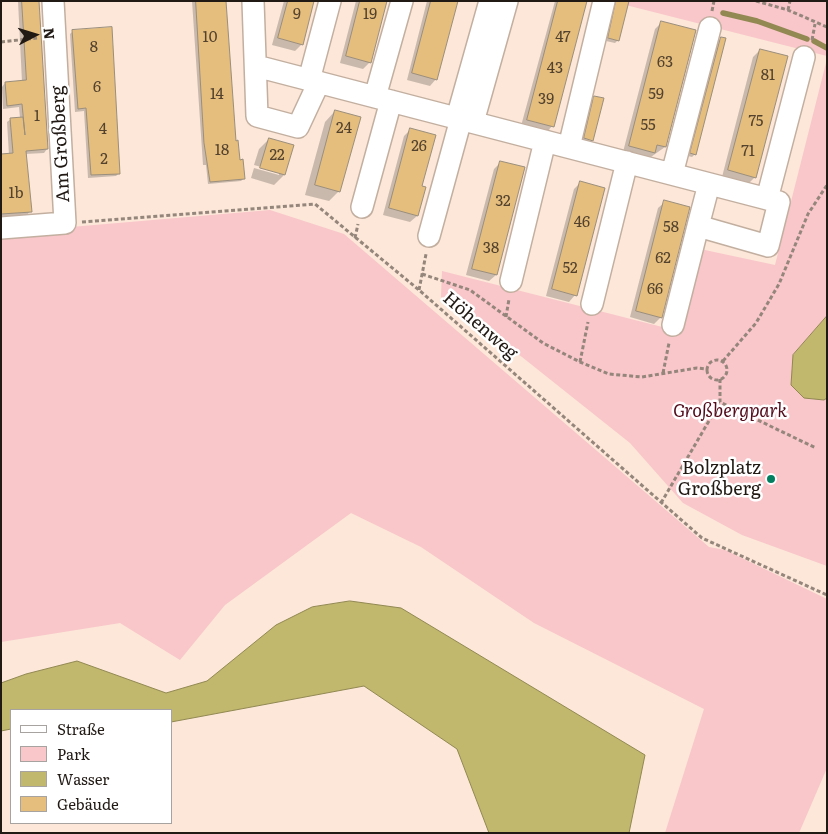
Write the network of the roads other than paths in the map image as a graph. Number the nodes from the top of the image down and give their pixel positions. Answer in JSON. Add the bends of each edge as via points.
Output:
{"nodes":[{"id":1,"x":53,"y":1,"type":"edge"},
{"id":2,"x":253,"y":1,"type":"edge"},
{"id":3,"x":330,"y":1,"type":"edge"},
{"id":4,"x":402,"y":1,"type":"edge"},
{"id":5,"x":490,"y":1,"type":"edge"},
{"id":6,"x":507,"y":1,"type":"edge"},
{"id":7,"x":604,"y":1,"type":"edge"},
{"id":8,"x":710,"y":28,"type":"dead end"},
{"id":9,"x":804,"y":58,"type":"dead end"},
{"id":10,"x":256,"y":66,"type":"junction"},
{"id":11,"x":314,"y":81,"type":"junction"},
{"id":12,"x":383,"y":99,"type":"junction"},
{"id":13,"x":464,"y":120,"type":"junction"},
{"id":14,"x":544,"y":141,"type":"junction"},
{"id":15,"x":569,"y":147,"type":"junction"},
{"id":16,"x":627,"y":162,"type":"junction"},
{"id":17,"x":672,"y":174,"type":"junction"},
{"id":18,"x":709,"y":184,"type":"junction"},
{"id":19,"x":767,"y":199,"type":"junction"},
{"id":20,"x":362,"y":207,"type":"dead end"},
{"id":21,"x":698,"y":226,"type":"junction"},
{"id":22,"x":1,"y":228,"type":"edge"},
{"id":23,"x":429,"y":236,"type":"road end"},
{"id":24,"x":511,"y":281,"type":"dead end"},
{"id":25,"x":592,"y":304,"type":"road end"},
{"id":26,"x":673,"y":325,"type":"road end"}],
"edges":[{"from":1,"to":22,"type":"street","name":"Am Großberg","via":[[65,223]]},
{"from":2,"to":10,"type":"street"},
{"from":3,"to":11,"type":"street"},
{"from":4,"to":12,"type":"street"},
{"from":5,"to":13,"type":"street"},
{"from":6,"to":13,"type":"street"},
{"from":7,"to":15,"type":"street"},
{"from":8,"to":17,"type":"street"},
{"from":9,"to":19,"type":"street"},
{"from":10,"to":11,"type":"street"},
{"from":10,"to":11,"type":"street","via":[[257,116],[298,127]]},
{"from":11,"to":12,"type":"street"},
{"from":12,"to":13,"type":"street"},
{"from":12,"to":20,"type":"street"},
{"from":13,"to":14,"type":"street"},
{"from":13,"to":23,"type":"street"},
{"from":14,"to":15,"type":"street"},
{"from":14,"to":24,"type":"street"},
{"from":15,"to":16,"type":"street"},
{"from":16,"to":17,"type":"street"},
{"from":16,"to":25,"type":"street"},
{"from":17,"to":18,"type":"street"},
{"from":18,"to":19,"type":"street"},
{"from":18,"to":21,"type":"street"},
{"from":19,"to":21,"type":"street","via":[[780,202],[768,246]]},
{"from":21,"to":26,"type":"street"}]}
